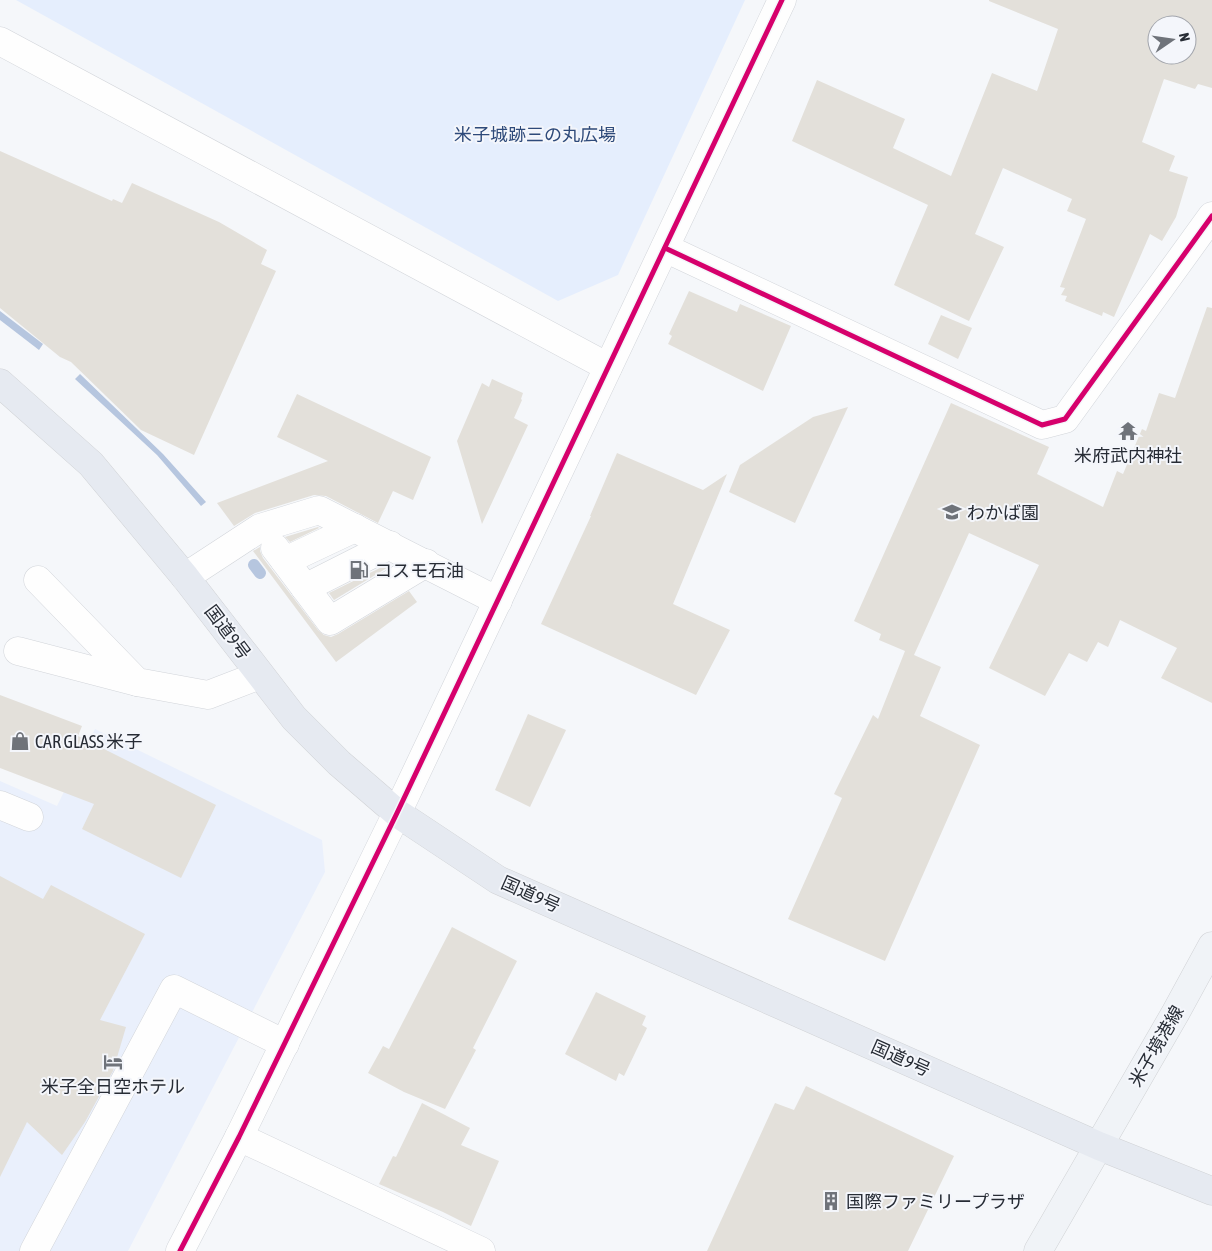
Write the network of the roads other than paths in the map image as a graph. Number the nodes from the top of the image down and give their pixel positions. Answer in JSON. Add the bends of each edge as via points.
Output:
{"nodes":[{"id":1,"x":782,"y":0,"type":"edge"},
{"id":2,"x":0,"y":40,"type":"edge"},
{"id":3,"x":1212,"y":216,"type":"edge"},
{"id":4,"x":665,"y":248,"type":"junction"},
{"id":5,"x":608,"y":367,"type":"junction"},
{"id":6,"x":0,"y":383,"type":"edge"},
{"id":7,"x":260,"y":528,"type":"junction"},
{"id":8,"x":355,"y":528,"type":"junction"},
{"id":9,"x":390,"y":545,"type":"junction"},
{"id":10,"x":285,"y":561,"type":"junction"},
{"id":11,"x":426,"y":563,"type":"junction"},
{"id":12,"x":185,"y":577,"type":"junction"},
{"id":13,"x":38,"y":580,"type":"dead end"},
{"id":14,"x":305,"y":588,"type":"junction"},
{"id":15,"x":498,"y":600,"type":"junction"},
{"id":16,"x":18,"y":651,"type":"dead end"},
{"id":17,"x":260,"y":675,"type":"junction"},
{"id":18,"x":137,"y":682,"type":"junction"},
{"id":19,"x":0,"y":805,"type":"edge"},
{"id":20,"x":398,"y":813,"type":"junction"},
{"id":21,"x":30,"y":817,"type":"dead end"},
{"id":22,"x":1212,"y":946,"type":"edge"},
{"id":23,"x":285,"y":1044,"type":"junction"},
{"id":24,"x":239,"y":1137,"type":"junction"},
{"id":25,"x":1099,"y":1146,"type":"junction"},
{"id":26,"x":1212,"y":1191,"type":"edge"},
{"id":27,"x":34,"y":1251,"type":"edge"},
{"id":28,"x":180,"y":1251,"type":"edge"},
{"id":29,"x":481,"y":1251,"type":"edge"},
{"id":30,"x":1038,"y":1251,"type":"edge"}],
"edges":[{"from":1,"to":4,"type":"street"},
{"from":2,"to":5,"type":"street"},
{"from":3,"to":4,"type":"street","via":[[1065,419],[1042,425]]},
{"from":4,"to":5,"type":"street"},
{"from":5,"to":15,"type":"street"},
{"from":6,"to":12,"type":"highway","name":"国道9号","via":[[90,464]]},
{"from":7,"to":8,"type":"street","via":[[319,510]]},
{"from":7,"to":10,"type":"street"},
{"from":7,"to":12,"type":"street"},
{"from":8,"to":9,"type":"street"},
{"from":8,"to":10,"type":"street"},
{"from":9,"to":11,"type":"street"},
{"from":9,"to":14,"type":"street"},
{"from":10,"to":14,"type":"street"},
{"from":11,"to":14,"type":"street","via":[[330,621]]},
{"from":11,"to":15,"type":"street"},
{"from":12,"to":17,"type":"highway","name":"国道9号"},
{"from":13,"to":18,"type":"street"},
{"from":15,"to":20,"type":"street"},
{"from":16,"to":18,"type":"street"},
{"from":17,"to":18,"type":"street","via":[[208,695]]},
{"from":17,"to":20,"type":"highway","name":"国道9号","via":[[294,718],[339,763]]},
{"from":19,"to":21,"type":"street"},
{"from":20,"to":23,"type":"street"},
{"from":20,"to":25,"type":"highway","name":"国道9号","via":[[498,880]]},
{"from":22,"to":25,"type":"main road","name":"米子境港線"},
{"from":23,"to":24,"type":"street"},
{"from":23,"to":27,"type":"street","via":[[174,989]]},
{"from":24,"to":28,"type":"street"},
{"from":24,"to":29,"type":"street"},
{"from":25,"to":26,"type":"highway","name":"国道9号"},
{"from":25,"to":30,"type":"main road","name":"米子境港線"}]}
